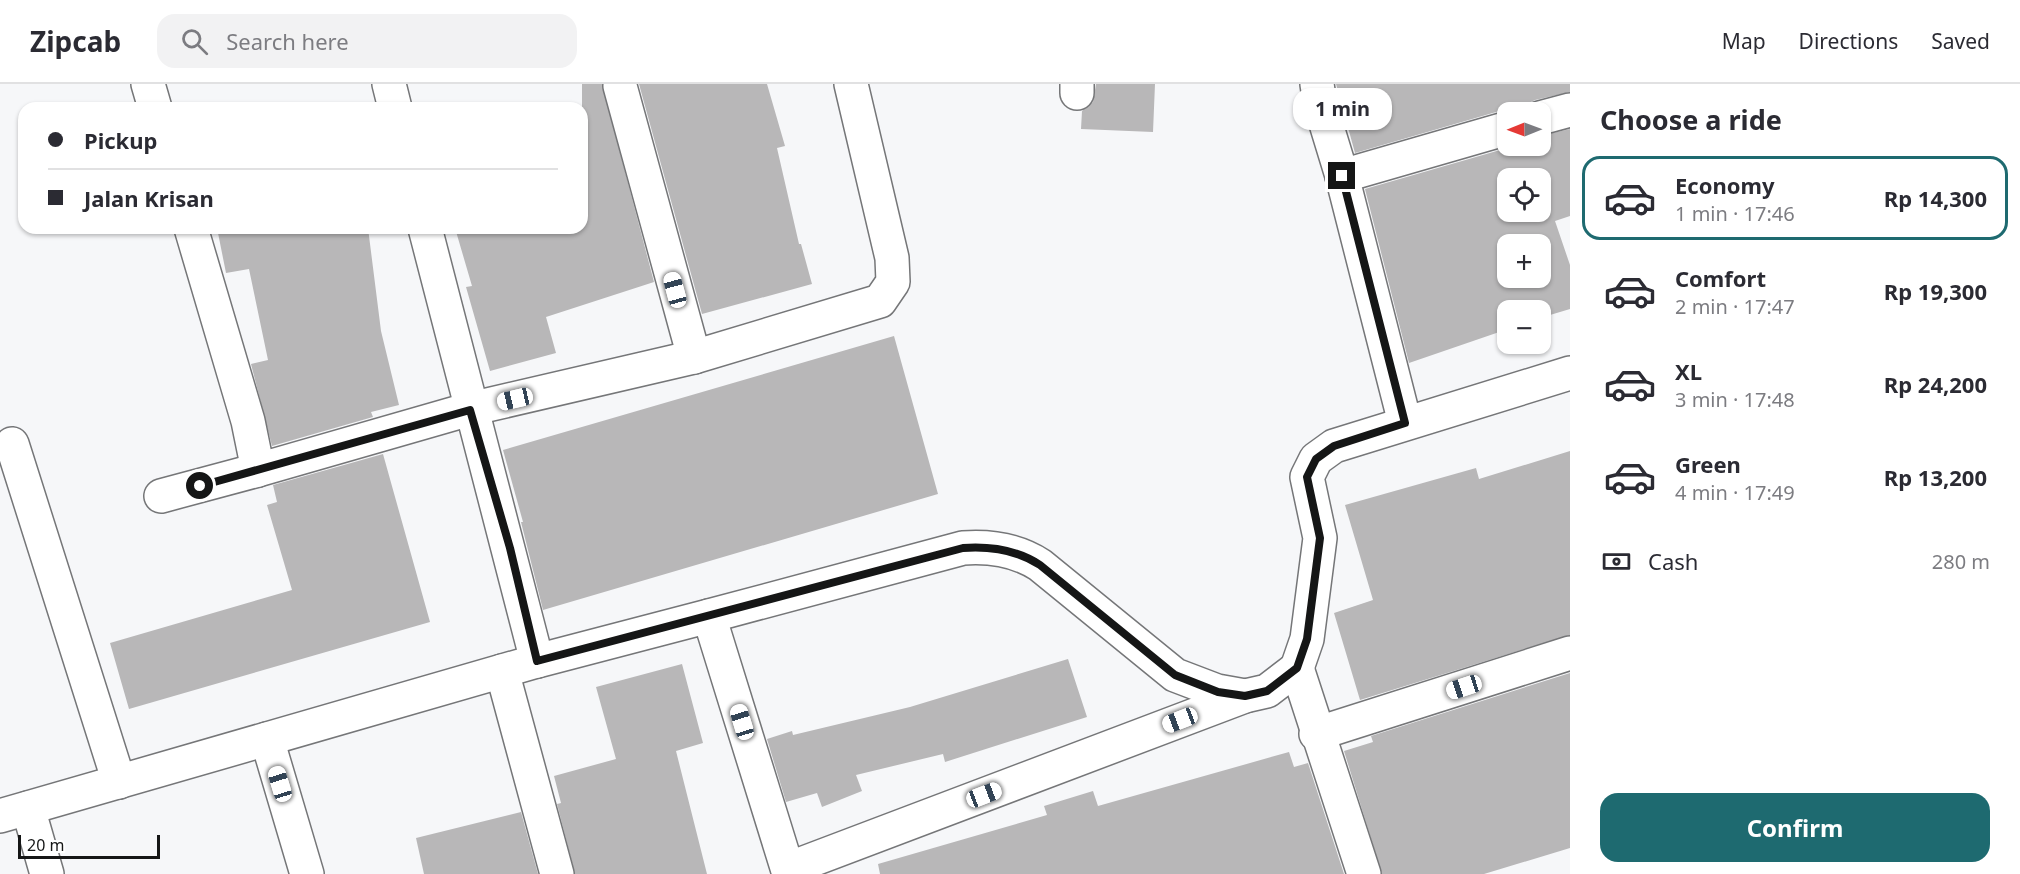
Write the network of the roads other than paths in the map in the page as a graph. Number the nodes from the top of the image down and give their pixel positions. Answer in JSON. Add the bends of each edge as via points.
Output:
{"nodes":[{"id":1,"x":148,"y":84,"type":"edge"},
{"id":2,"x":389,"y":84,"type":"edge"},
{"id":3,"x":851,"y":84,"type":"edge"},
{"id":4,"x":1317,"y":84,"type":"edge"},
{"id":5,"x":620,"y":86,"type":"dead end"},
{"id":6,"x":153,"y":102,"type":"edge"},
{"id":7,"x":394,"y":102,"type":"edge"},
{"id":8,"x":1570,"y":110,"type":"edge"},
{"id":9,"x":1551,"y":115,"type":"edge"},
{"id":10,"x":1497,"y":131,"type":"edge"},
{"id":11,"x":1342,"y":176,"type":"junction"},
{"id":12,"x":193,"y":234,"type":"edge"},
{"id":13,"x":426,"y":234,"type":"edge"},
{"id":14,"x":694,"y":357,"type":"junction"},
{"id":15,"x":1570,"y":373,"type":"edge"},
{"id":16,"x":470,"y":410,"type":"junction"},
{"id":17,"x":1405,"y":423,"type":"junction"},
{"id":18,"x":12,"y":444,"type":"dead end"},
{"id":19,"x":258,"y":470,"type":"junction"},
{"id":20,"x":161,"y":496,"type":"dead end"},
{"id":21,"x":709,"y":616,"type":"junction"},
{"id":22,"x":1570,"y":653,"type":"edge"},
{"id":23,"x":537,"y":661,"type":"junction"},
{"id":24,"x":1297,"y":668,"type":"junction"},
{"id":25,"x":502,"y":671,"type":"junction"},
{"id":26,"x":1245,"y":696,"type":"junction"},
{"id":27,"x":1316,"y":734,"type":"junction"},
{"id":28,"x":267,"y":739,"type":"junction"},
{"id":29,"x":119,"y":782,"type":"junction"},
{"id":30,"x":14,"y":812,"type":"edge"},
{"id":31,"x":789,"y":872,"type":"edge"},
{"id":32,"x":47,"y":874,"type":"edge"},
{"id":33,"x":307,"y":874,"type":"edge"},
{"id":34,"x":557,"y":874,"type":"edge"},
{"id":35,"x":1364,"y":874,"type":"edge"}],
"edges":[{"from":1,"to":6,"type":"street"},
{"from":2,"to":7,"type":"street"},
{"from":3,"to":14,"type":"street","via":[[892,258],[893,282],[880,301]]},
{"from":4,"to":11,"type":"street"},
{"from":5,"to":14,"type":"street"},
{"from":8,"to":9,"type":"street"},
{"from":10,"to":11,"type":"street"},
{"from":11,"to":17,"type":"street"},
{"from":12,"to":19,"type":"street","via":[[248,421]]},
{"from":13,"to":16,"type":"street"},
{"from":14,"to":16,"type":"street"},
{"from":15,"to":17,"type":"street"},
{"from":16,"to":19,"type":"street"},
{"from":16,"to":23,"type":"street","via":[[510,548]]},
{"from":17,"to":24,"type":"street","via":[[1334,446],[1316,459],[1307,477],[1320,538],[1307,639]]},
{"from":18,"to":29,"type":"street"},
{"from":19,"to":20,"type":"street"},
{"from":21,"to":23,"type":"street"},
{"from":21,"to":26,"type":"street","via":[[963,548],[985,546],[1017,553],[1040,565],[1175,675],[1218,692]]},
{"from":21,"to":31,"type":"street"},
{"from":22,"to":27,"type":"street"},
{"from":23,"to":25,"type":"street"},
{"from":24,"to":26,"type":"street","via":[[1267,691]]},
{"from":24,"to":27,"type":"street"},
{"from":25,"to":28,"type":"street"},
{"from":25,"to":34,"type":"street"},
{"from":26,"to":31,"type":"street"},
{"from":27,"to":35,"type":"street"},
{"from":28,"to":29,"type":"street"},
{"from":28,"to":33,"type":"street"},
{"from":29,"to":30,"type":"street"},
{"from":30,"to":32,"type":"street"}]}
